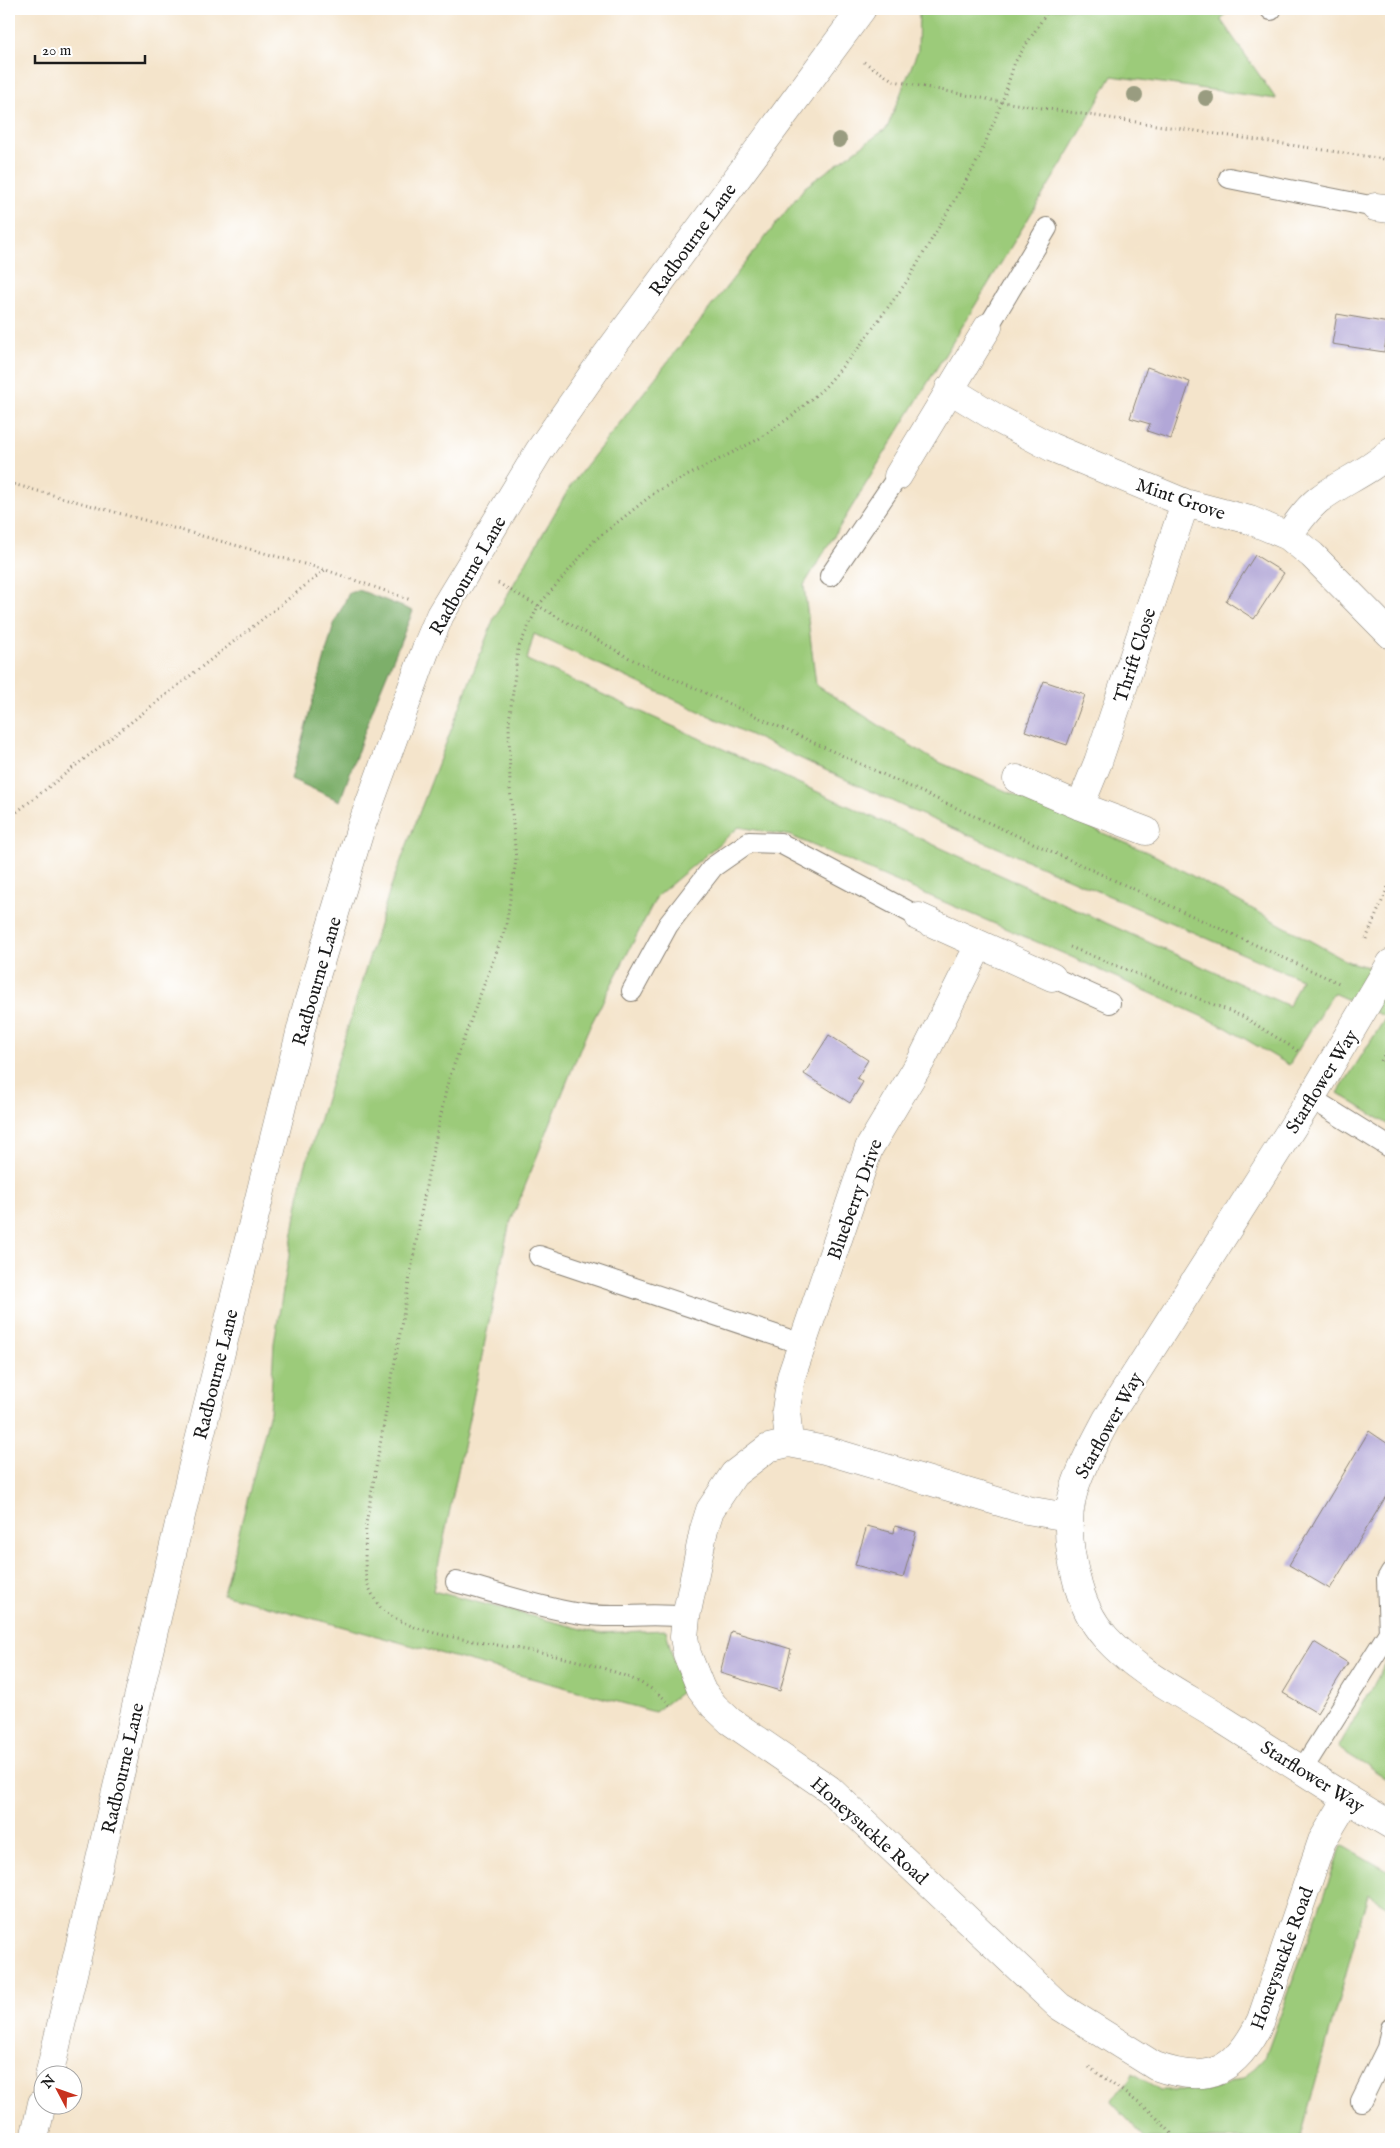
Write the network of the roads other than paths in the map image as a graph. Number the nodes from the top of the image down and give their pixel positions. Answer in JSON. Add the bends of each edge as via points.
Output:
{"nodes":[{"id":1,"x":862,"y":9,"type":"edge"},
{"id":2,"x":1229,"y":178,"type":"dead end"},
{"id":3,"x":1383,"y":208,"type":"edge"},
{"id":4,"x":1047,"y":228,"type":"dead end"},
{"id":5,"x":988,"y":327,"type":"joint"},
{"id":6,"x":949,"y":389,"type":"junction"},
{"id":7,"x":1391,"y":451,"type":"edge"},
{"id":8,"x":898,"y":476,"type":"joint"},
{"id":9,"x":1185,"y":503,"type":"junction"},
{"id":10,"x":1288,"y":536,"type":"junction"},
{"id":11,"x":830,"y":576,"type":"dead end"},
{"id":12,"x":1391,"y":635,"type":"edge"},
{"id":13,"x":1017,"y":779,"type":"dead end"},
{"id":14,"x":1080,"y":806,"type":"junction"},
{"id":15,"x":1146,"y":831,"type":"dead end"},
{"id":16,"x":919,"y":916,"type":"joint"},
{"id":17,"x":979,"y":945,"type":"junction"},
{"id":18,"x":1391,"y":964,"type":"edge"},
{"id":19,"x":1052,"y":977,"type":"joint"},
{"id":20,"x":632,"y":991,"type":"dead end"},
{"id":21,"x":1110,"y":1003,"type":"dead end"},
{"id":22,"x":1311,"y":1098,"type":"junction"},
{"id":23,"x":1391,"y":1148,"type":"edge"},
{"id":24,"x":539,"y":1256,"type":"dead end"},
{"id":25,"x":802,"y":1344,"type":"junction"},
{"id":26,"x":789,"y":1443,"type":"junction"},
{"id":27,"x":1068,"y":1517,"type":"junction"},
{"id":28,"x":1391,"y":1572,"type":"edge"},
{"id":29,"x":456,"y":1582,"type":"dead end"},
{"id":30,"x":686,"y":1617,"type":"junction"},
{"id":31,"x":1302,"y":1770,"type":"junction"},
{"id":32,"x":1347,"y":1799,"type":"junction"},
{"id":33,"x":1391,"y":1824,"type":"edge"},
{"id":34,"x":1391,"y":2028,"type":"edge"},
{"id":35,"x":51,"y":2066,"type":"edge"},
{"id":36,"x":1361,"y":2101,"type":"dead end"},
{"id":37,"x":39,"y":2116,"type":"edge"},
{"id":38,"x":34,"y":2139,"type":"edge"}],
"edges":[{"from":1,"to":35,"type":"street","name":"Radbourne Lane","via":[[539,451],[440,615],[427,646],[361,827],[306,1009],[191,1473]]},
{"from":2,"to":3,"type":"lane"},
{"from":4,"to":5,"type":"lane"},
{"from":5,"to":6,"type":"street"},
{"from":6,"to":8,"type":"street"},
{"from":6,"to":9,"type":"street","name":"Mint Grove","via":[[1051,447]]},
{"from":7,"to":10,"type":"street","via":[[1379,463],[1318,500]]},
{"from":8,"to":11,"type":"lane"},
{"from":9,"to":10,"type":"street","name":"Mint Grove","via":[[1250,520]]},
{"from":9,"to":14,"type":"street","name":"Thrift Close","via":[[1098,762]]},
{"from":10,"to":12,"type":"street","name":"Mint Grove","via":[[1312,555]]},
{"from":13,"to":14,"type":"street"},
{"from":14,"to":15,"type":"street"},
{"from":16,"to":17,"type":"street"},
{"from":16,"to":20,"type":"lane","via":[[780,844],[749,842],[713,867],[668,925]]},
{"from":17,"to":19,"type":"street"},
{"from":17,"to":25,"type":"street","name":"Blueberry Drive","via":[[921,1061],[869,1148]]},
{"from":18,"to":22,"type":"street","name":"Starflower Way"},
{"from":19,"to":21,"type":"lane"},
{"from":22,"to":23,"type":"lane"},
{"from":22,"to":27,"type":"street","name":"Starflower Way","via":[[1107,1419],[1082,1465]]},
{"from":24,"to":25,"type":"lane"},
{"from":25,"to":26,"type":"street","name":"Blueberry Drive","via":[[786,1410]]},
{"from":26,"to":27,"type":"street","name":"Honeysuckle Road","via":[[824,1450],[1027,1510]]},
{"from":26,"to":30,"type":"street","name":"Honeysuckle Road","via":[[768,1448],[753,1458],[734,1474],[719,1494],[704,1529]]},
{"from":27,"to":31,"type":"street","name":"Starflower Way","via":[[1070,1554],[1082,1601],[1106,1637],[1143,1669]]},
{"from":28,"to":31,"type":"lane","via":[[1387,1579],[1388,1632]]},
{"from":29,"to":30,"type":"lane","via":[[576,1614]]},
{"from":30,"to":32,"type":"street","name":"Honeysuckle Road","via":[[684,1637],[691,1670],[714,1706],[730,1721],[829,1789],[1059,2006],[1155,2066],[1171,2072],[1188,2075],[1222,2068],[1238,2059],[1250,2044],[1322,1842]]},
{"from":31,"to":32,"type":"street","name":"Starflower Way"},
{"from":32,"to":33,"type":"street","name":"Starflower Way"},
{"from":34,"to":36,"type":"lane","via":[[1387,2048]]},
{"from":37,"to":38,"type":"street"}]}
